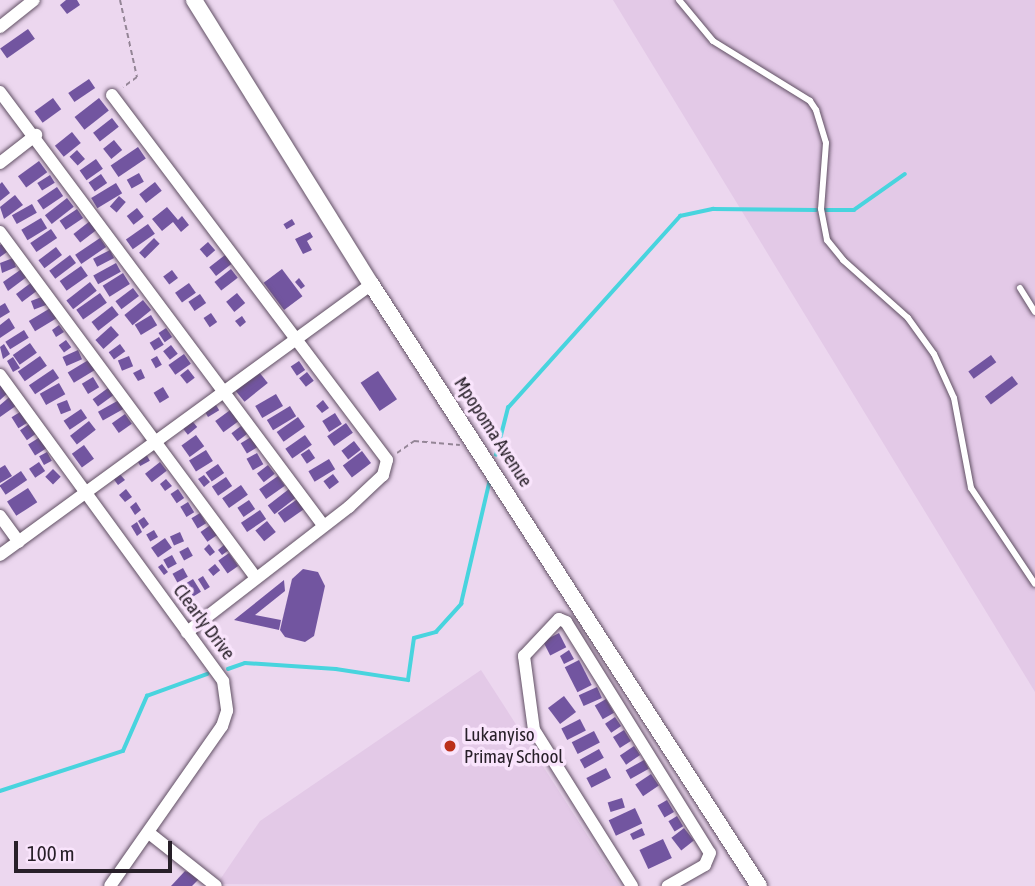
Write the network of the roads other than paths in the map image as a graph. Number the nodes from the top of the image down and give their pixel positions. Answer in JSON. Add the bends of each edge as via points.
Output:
{"nodes":[{"id":1,"x":34,"y":0,"type":"edge"},
{"id":2,"x":194,"y":0,"type":"edge"},
{"id":3,"x":679,"y":0,"type":"edge"},
{"id":4,"x":0,"y":27,"type":"edge"},
{"id":5,"x":0,"y":92,"type":"edge"},
{"id":6,"x":112,"y":95,"type":"road end"},
{"id":7,"x":36,"y":135,"type":"junction"},
{"id":8,"x":0,"y":163,"type":"edge"},
{"id":9,"x":0,"y":232,"type":"edge"},
{"id":10,"x":370,"y":284,"type":"junction"},
{"id":11,"x":1020,"y":288,"type":"dead end"},
{"id":12,"x":1035,"y":312,"type":"edge"},
{"id":13,"x":293,"y":339,"type":"junction"},
{"id":14,"x":0,"y":375,"type":"edge"},
{"id":15,"x":222,"y":392,"type":"junction"},
{"id":16,"x":153,"y":441,"type":"junction"},
{"id":17,"x":85,"y":493,"type":"junction"},
{"id":18,"x":0,"y":516,"type":"edge"},
{"id":19,"x":323,"y":524,"type":"junction"},
{"id":20,"x":19,"y":542,"type":"junction"},
{"id":21,"x":0,"y":555,"type":"edge"},
{"id":22,"x":256,"y":578,"type":"junction"},
{"id":23,"x":1035,"y":584,"type":"edge"},
{"id":24,"x":187,"y":632,"type":"junction"},
{"id":25,"x":149,"y":833,"type":"junction"},
{"id":26,"x":110,"y":886,"type":"edge"},
{"id":27,"x":216,"y":886,"type":"edge"},
{"id":28,"x":632,"y":886,"type":"edge"},
{"id":29,"x":667,"y":886,"type":"edge"},
{"id":30,"x":759,"y":886,"type":"edge"}],
"edges":[{"from":1,"to":4,"type":"street"},
{"from":2,"to":10,"type":"street","name":"Mpopoma Avenue"},
{"from":3,"to":23,"type":"lane","via":[[713,41],[810,101],[816,110],[826,143],[821,209],[827,240],[908,318],[934,354],[954,398],[971,488]]},
{"from":5,"to":7,"type":"street"},
{"from":6,"to":13,"type":"street"},
{"from":7,"to":8,"type":"street"},
{"from":7,"to":15,"type":"street"},
{"from":9,"to":16,"type":"street"},
{"from":10,"to":13,"type":"street"},
{"from":10,"to":30,"type":"street","name":"Mpopoma Avenue"},
{"from":11,"to":12,"type":"lane"},
{"from":13,"to":15,"type":"street"},
{"from":13,"to":19,"type":"street","via":[[387,460],[383,475]]},
{"from":14,"to":17,"type":"street","name":"Clearly Drive"},
{"from":15,"to":16,"type":"street"},
{"from":15,"to":19,"type":"street"},
{"from":16,"to":17,"type":"street"},
{"from":16,"to":22,"type":"street"},
{"from":17,"to":20,"type":"street"},
{"from":17,"to":24,"type":"street","name":"Clearly Drive"},
{"from":18,"to":20,"type":"street"},
{"from":19,"to":22,"type":"street"},
{"from":20,"to":21,"type":"street"},
{"from":22,"to":24,"type":"street"},
{"from":24,"to":25,"type":"street","name":"Clearly Drive","via":[[223,681],[227,711],[215,737]]},
{"from":25,"to":26,"type":"street","name":"Clearly Drive"},
{"from":25,"to":27,"type":"street"},
{"from":28,"to":29,"type":"street","via":[[534,730],[524,656],[559,620],[566,622],[710,853],[705,865]]}]}
